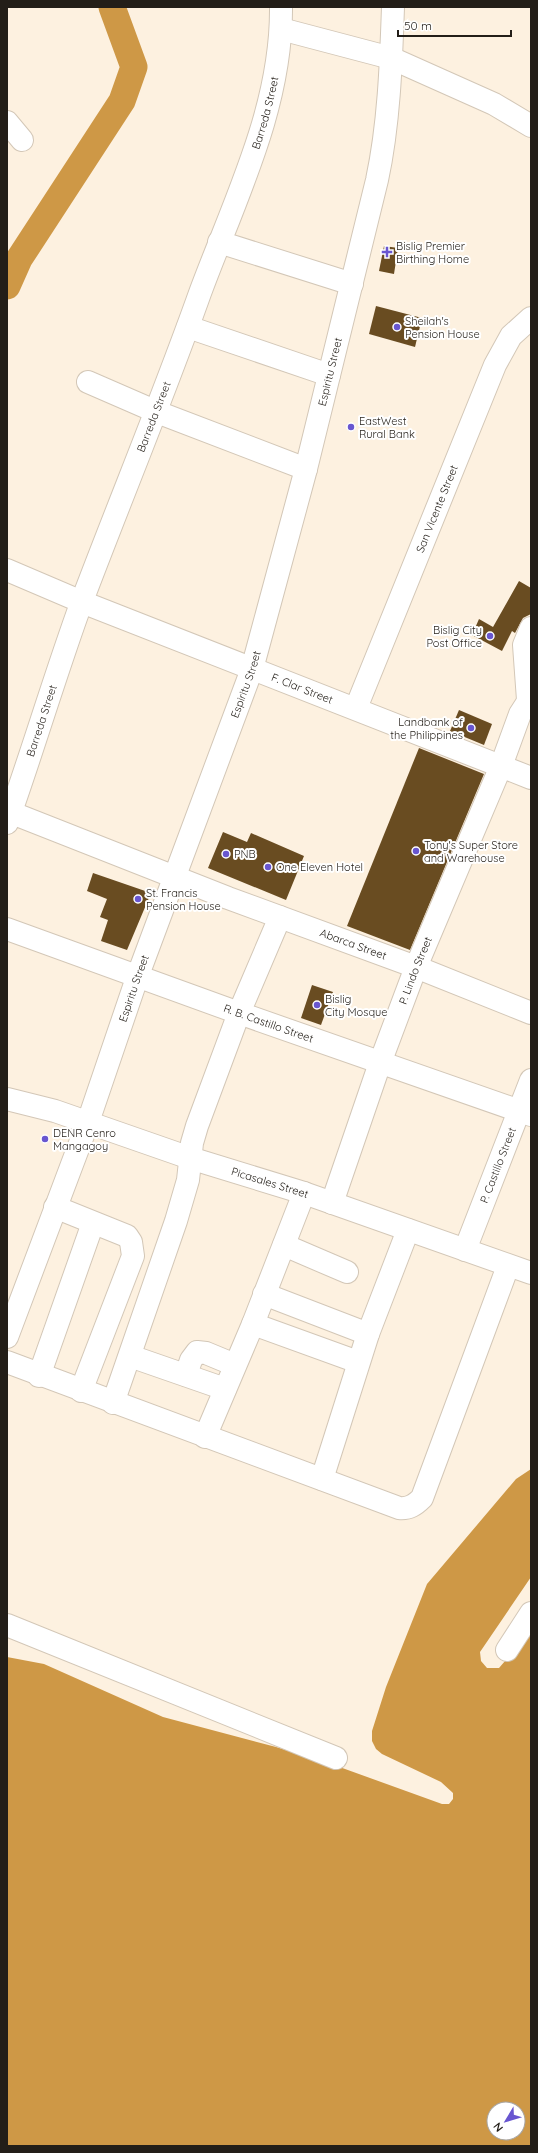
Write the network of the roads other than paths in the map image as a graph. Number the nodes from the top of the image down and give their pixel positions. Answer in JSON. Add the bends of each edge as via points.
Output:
{"nodes":[{"id":1,"x":281,"y":7,"type":"edge"},
{"id":2,"x":393,"y":7,"type":"edge"},
{"id":3,"x":281,"y":29,"type":"junction"},
{"id":4,"x":391,"y":58,"type":"junction"},
{"id":5,"x":7,"y":122,"type":"edge"},
{"id":6,"x":531,"y":126,"type":"edge"},
{"id":7,"x":22,"y":140,"type":"dead end"},
{"id":8,"x":219,"y":242,"type":"junction"},
{"id":9,"x":352,"y":284,"type":"junction"},
{"id":10,"x":531,"y":318,"type":"edge"},
{"id":11,"x":188,"y":327,"type":"junction"},
{"id":12,"x":329,"y":375,"type":"junction"},
{"id":13,"x":88,"y":382,"type":"dead end"},
{"id":14,"x":157,"y":412,"type":"junction"},
{"id":15,"x":306,"y":469,"type":"junction"},
{"id":16,"x":7,"y":570,"type":"edge"},
{"id":17,"x":82,"y":602,"type":"junction"},
{"id":18,"x":531,"y":628,"type":"edge"},
{"id":19,"x":252,"y":669,"type":"junction"},
{"id":20,"x":529,"y":699,"type":"edge"},
{"id":21,"x":356,"y":708,"type":"junction"},
{"id":22,"x":501,"y":766,"type":"junction"},
{"id":23,"x":531,"y":778,"type":"edge"},
{"id":24,"x":8,"y":815,"type":"edge"},
{"id":25,"x":175,"y":878,"type":"junction"},
{"id":26,"x":280,"y":917,"type":"junction"},
{"id":27,"x":7,"y":929,"type":"edge"},
{"id":28,"x":416,"y":967,"type":"junction"},
{"id":29,"x":138,"y":976,"type":"junction"},
{"id":30,"x":239,"y":1013,"type":"junction"},
{"id":31,"x":531,"y":1013,"type":"edge"},
{"id":32,"x":380,"y":1063,"type":"junction"},
{"id":33,"x":531,"y":1080,"type":"edge"},
{"id":34,"x":7,"y":1099,"type":"edge"},
{"id":35,"x":526,"y":1112,"type":"edge"},
{"id":36,"x":88,"y":1122,"type":"junction"},
{"id":37,"x":190,"y":1158,"type":"junction"},
{"id":38,"x":304,"y":1193,"type":"junction"},
{"id":39,"x":332,"y":1203,"type":"junction"},
{"id":40,"x":55,"y":1207,"type":"junction"},
{"id":41,"x":93,"y":1222,"type":"junction"},
{"id":42,"x":408,"y":1230,"type":"junction"},
{"id":43,"x":284,"y":1245,"type":"junction"},
{"id":44,"x":465,"y":1250,"type":"junction"},
{"id":45,"x":508,"y":1266,"type":"junction"},
{"id":46,"x":347,"y":1272,"type":"dead end"},
{"id":47,"x":531,"y":1273,"type":"edge"},
{"id":48,"x":264,"y":1294,"type":"junction"},
{"id":49,"x":253,"y":1324,"type":"junction"},
{"id":50,"x":368,"y":1334,"type":"junction"},
{"id":51,"x":7,"y":1337,"type":"edge"},
{"id":52,"x":130,"y":1356,"type":"junction"},
{"id":53,"x":7,"y":1362,"type":"edge"},
{"id":54,"x":358,"y":1362,"type":"junction"},
{"id":55,"x":235,"y":1365,"type":"junction"},
{"id":56,"x":39,"y":1376,"type":"junction"},
{"id":57,"x":186,"y":1376,"type":"junction"},
{"id":58,"x":225,"y":1389,"type":"junction"},
{"id":59,"x":81,"y":1391,"type":"junction"},
{"id":60,"x":113,"y":1403,"type":"junction"},
{"id":61,"x":205,"y":1436,"type":"junction"},
{"id":62,"x":322,"y":1479,"type":"junction"},
{"id":63,"x":531,"y":1613,"type":"edge"},
{"id":64,"x":7,"y":1625,"type":"edge"},
{"id":65,"x":507,"y":1650,"type":"dead end"},
{"id":66,"x":336,"y":1758,"type":"dead end"}],
"edges":[{"from":1,"to":3,"type":"street","name":"Barreda Street"},
{"from":2,"to":4,"type":"street","name":"Espiritu Street"},
{"from":3,"to":4,"type":"street"},
{"from":3,"to":8,"type":"street","name":"Barreda Street","via":[[275,72],[262,128]]},
{"from":4,"to":6,"type":"street","via":[[487,101]]},
{"from":4,"to":9,"type":"street","name":"Espiritu Street","via":[[382,158]]},
{"from":5,"to":7,"type":"street"},
{"from":8,"to":9,"type":"street"},
{"from":8,"to":11,"type":"street","name":"Barreda Street"},
{"from":9,"to":12,"type":"street","name":"Espiritu Street"},
{"from":10,"to":21,"type":"street","name":"San Vicente Street","via":[[511,336],[495,365]]},
{"from":11,"to":12,"type":"street"},
{"from":11,"to":14,"type":"street","name":"Barreda Street"},
{"from":12,"to":15,"type":"street","name":"Espiritu Street"},
{"from":13,"to":14,"type":"street"},
{"from":14,"to":15,"type":"street"},
{"from":14,"to":17,"type":"street","name":"Barreda Street"},
{"from":15,"to":19,"type":"street","name":"Espiritu Street"},
{"from":16,"to":17,"type":"street","name":"F. Clar Street"},
{"from":17,"to":19,"type":"street","name":"F. Clar Street"},
{"from":17,"to":24,"type":"street","name":"Barreda Street"},
{"from":18,"to":20,"type":"street","via":[[524,645]]},
{"from":19,"to":21,"type":"street","name":"F. Clar Street"},
{"from":19,"to":25,"type":"street","name":"Espiritu Street"},
{"from":20,"to":22,"type":"street","name":"P. Lindo Street","via":[[520,714]]},
{"from":21,"to":22,"type":"street","name":"F. Clar Street"},
{"from":22,"to":23,"type":"street","name":"F. Clar Street"},
{"from":22,"to":28,"type":"street","name":"P. Lindo Street"},
{"from":24,"to":25,"type":"street","name":"Abarca Street"},
{"from":25,"to":26,"type":"street","name":"Abarca Street"},
{"from":25,"to":29,"type":"street","name":"Espiritu Street"},
{"from":26,"to":28,"type":"street","name":"Abarca Street"},
{"from":26,"to":30,"type":"street"},
{"from":27,"to":29,"type":"street","name":"R. B. Castillo Street"},
{"from":28,"to":31,"type":"street","name":"Abarca Street"},
{"from":28,"to":32,"type":"street","name":"P. Lindo Street"},
{"from":29,"to":30,"type":"street","name":"R. B. Castillo Street"},
{"from":29,"to":36,"type":"street","name":"Espiritu Street"},
{"from":30,"to":32,"type":"street","name":"R. B. Castillo Street"},
{"from":30,"to":37,"type":"street","via":[[197,1126]]},
{"from":32,"to":35,"type":"street","name":"R. B. Castillo Street"},
{"from":32,"to":39,"type":"street","name":"P. Lindo Street"},
{"from":33,"to":35,"type":"street","name":"P. Castillo Street"},
{"from":34,"to":36,"type":"street","name":"Picasales Street"},
{"from":35,"to":44,"type":"street","name":"P. Castillo Street"},
{"from":36,"to":37,"type":"street","name":"Picasales Street"},
{"from":36,"to":40,"type":"street","name":"Espiritu Street"},
{"from":37,"to":38,"type":"street","name":"Picasales Street"},
{"from":37,"to":52,"type":"street","via":[[188,1180],[178,1215]]},
{"from":38,"to":39,"type":"street","name":"Picasales Street"},
{"from":38,"to":43,"type":"street"},
{"from":39,"to":42,"type":"street","name":"Picasales Street"},
{"from":40,"to":41,"type":"street"},
{"from":40,"to":51,"type":"street","name":"Espiritu Street"},
{"from":41,"to":56,"type":"street"},
{"from":41,"to":59,"type":"street","via":[[127,1236],[133,1248],[133,1256]]},
{"from":42,"to":44,"type":"street","name":"Picasales Street"},
{"from":42,"to":50,"type":"street"},
{"from":43,"to":46,"type":"street"},
{"from":43,"to":48,"type":"street"},
{"from":44,"to":45,"type":"street","name":"Picasales Street"},
{"from":45,"to":47,"type":"street","name":"Picasales Street"},
{"from":45,"to":62,"type":"street","via":[[422,1498],[407,1509],[399,1508]]},
{"from":48,"to":49,"type":"street"},
{"from":48,"to":50,"type":"street"},
{"from":49,"to":54,"type":"street"},
{"from":49,"to":55,"type":"street"},
{"from":50,"to":54,"type":"street"},
{"from":52,"to":57,"type":"street"},
{"from":52,"to":60,"type":"street"},
{"from":53,"to":56,"type":"street"},
{"from":54,"to":62,"type":"street"},
{"from":55,"to":57,"type":"street","via":[[197,1352],[191,1360]]},
{"from":55,"to":58,"type":"street"},
{"from":56,"to":59,"type":"street"},
{"from":57,"to":58,"type":"street"},
{"from":58,"to":61,"type":"street"},
{"from":59,"to":60,"type":"street"},
{"from":60,"to":61,"type":"street"},
{"from":61,"to":62,"type":"street"},
{"from":63,"to":65,"type":"street"},
{"from":64,"to":66,"type":"street"}]}
